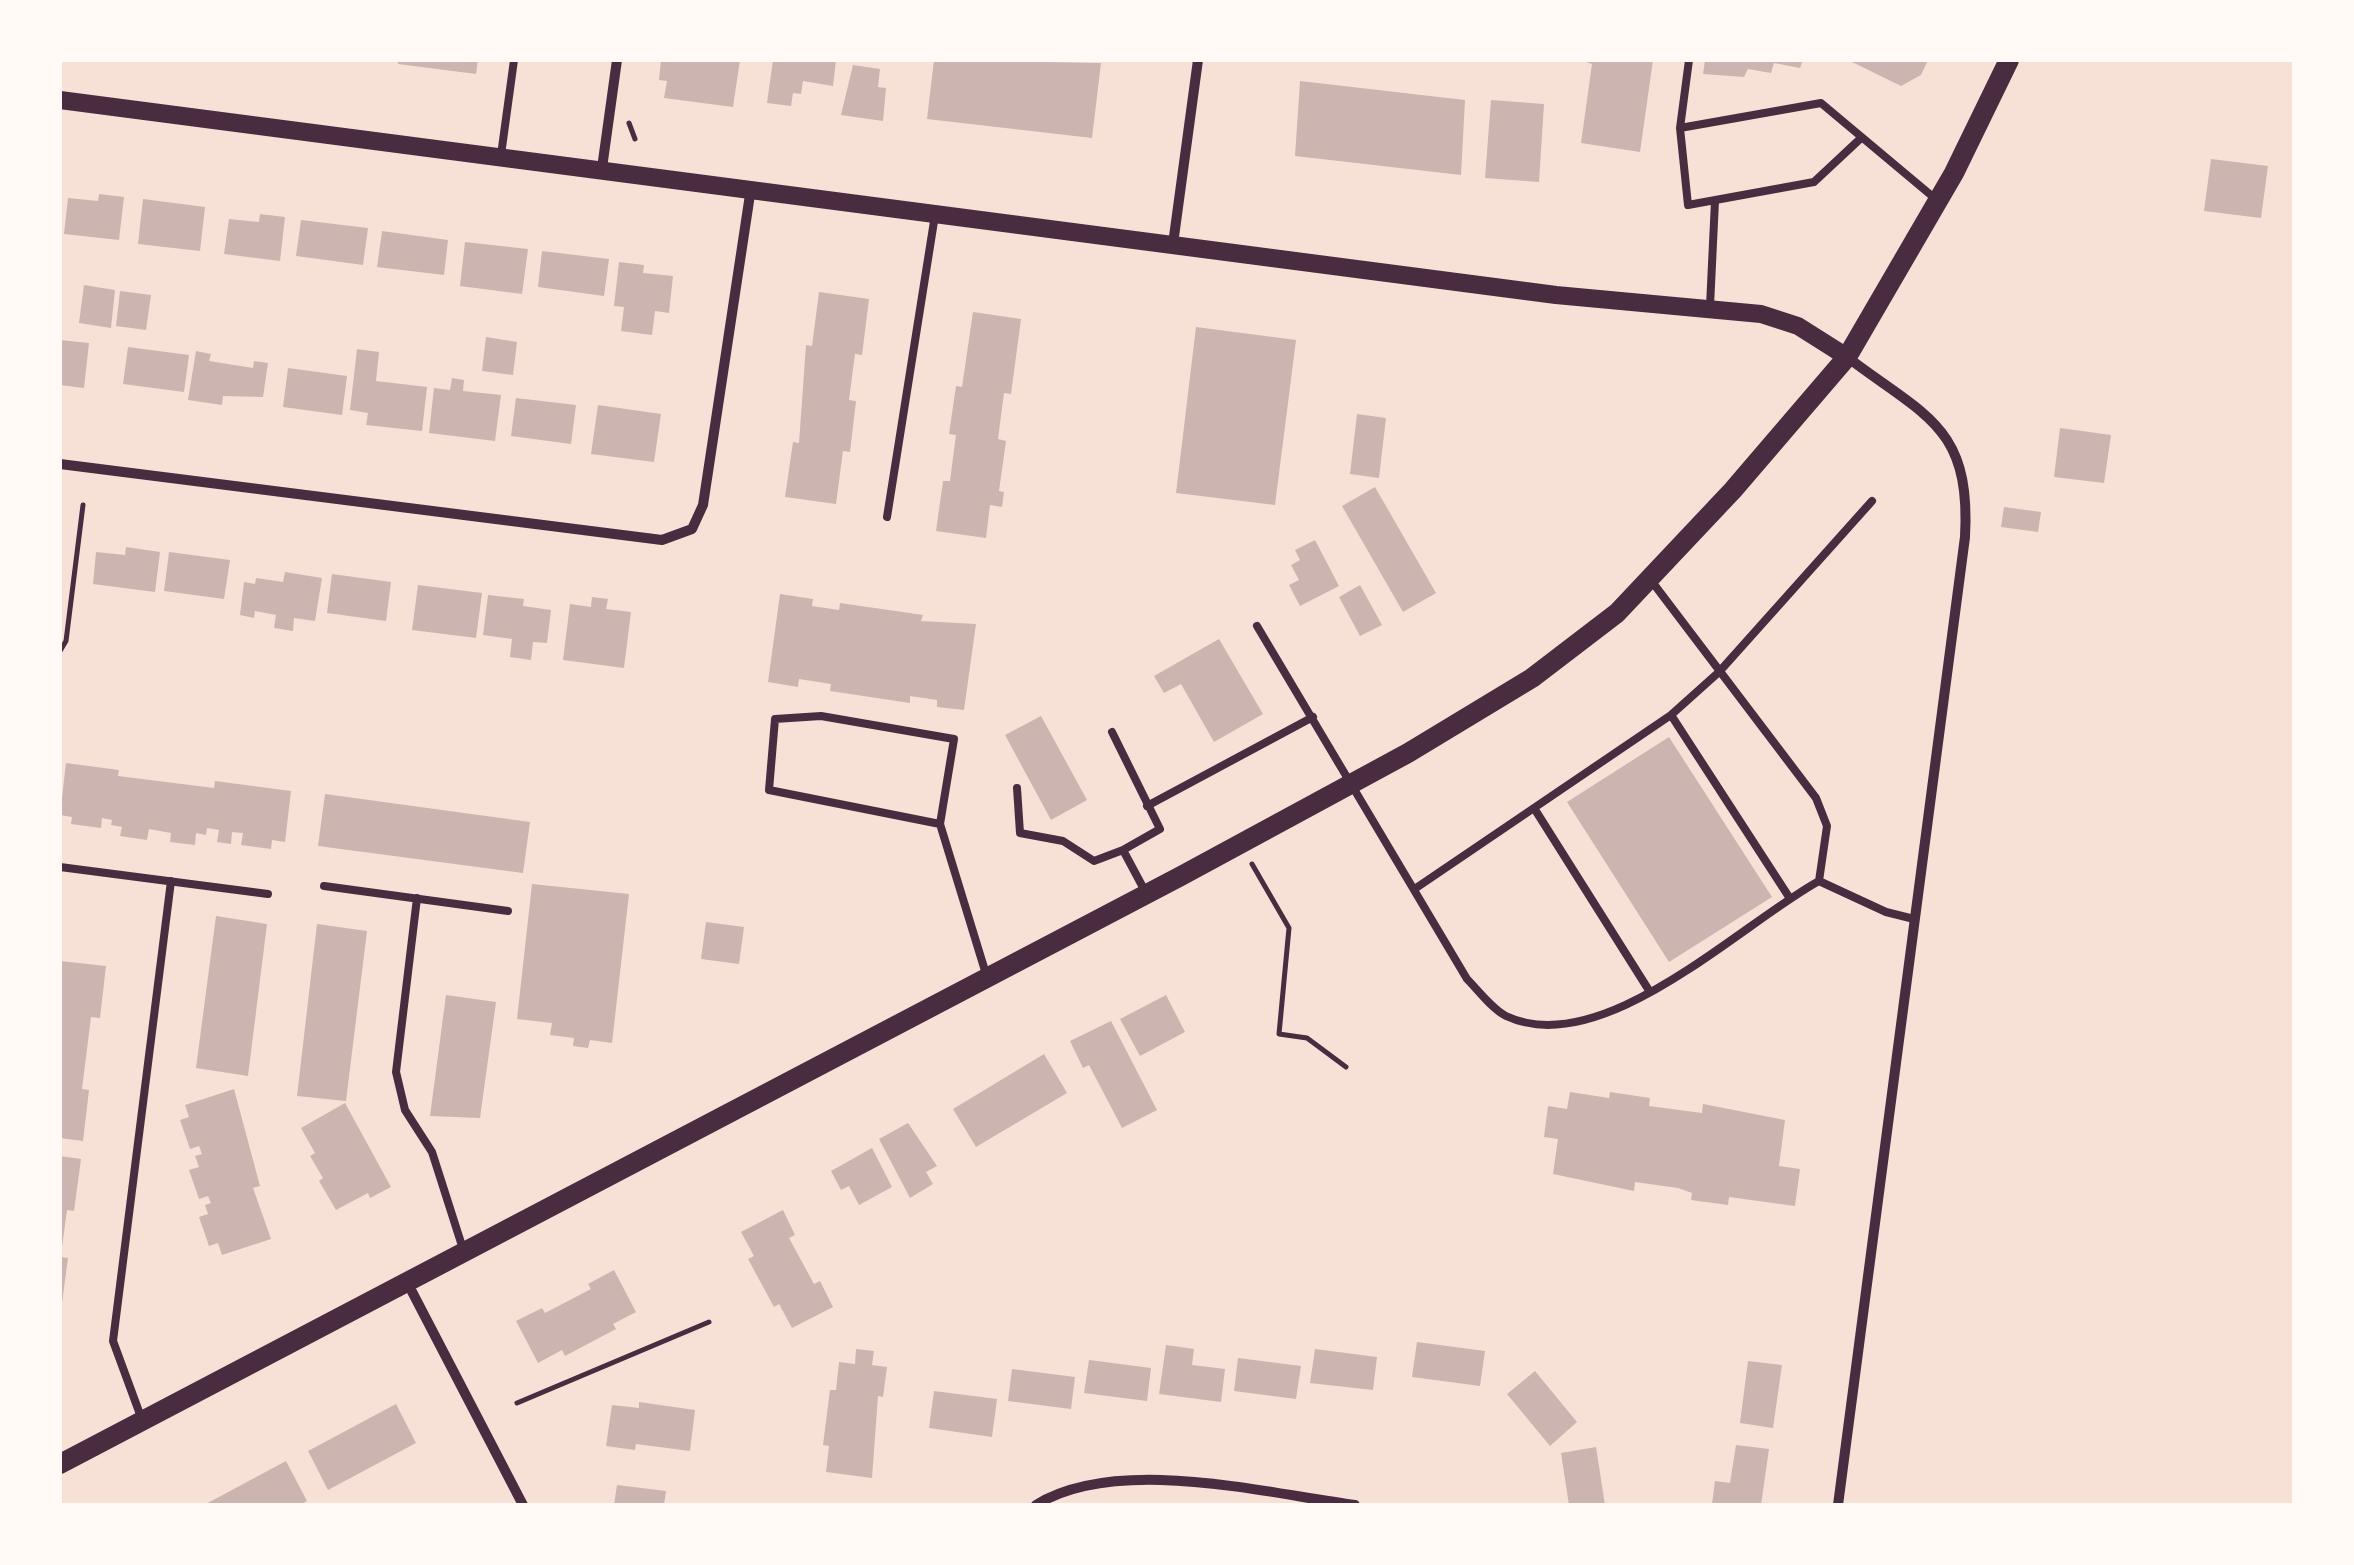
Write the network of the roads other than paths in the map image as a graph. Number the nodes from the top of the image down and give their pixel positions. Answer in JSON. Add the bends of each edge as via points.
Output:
{"nodes":[{"id":1,"x":514,"y":60,"type":"edge"},
{"id":2,"x":617,"y":60,"type":"edge"},
{"id":3,"x":1198,"y":60,"type":"edge"},
{"id":4,"x":1689,"y":60,"type":"edge"},
{"id":5,"x":2009,"y":60,"type":"edge"},
{"id":6,"x":60,"y":100,"type":"edge"},
{"id":7,"x":1680,"y":128,"type":"junction"},
{"id":8,"x":1860,"y":139,"type":"junction"},
{"id":9,"x":501,"y":155,"type":"junction"},
{"id":10,"x":602,"y":168,"type":"junction"},
{"id":11,"x":751,"y":188,"type":"junction"},
{"id":12,"x":1715,"y":201,"type":"junction"},
{"id":13,"x":1938,"y":201,"type":"junction"},
{"id":14,"x":936,"y":212,"type":"junction"},
{"id":15,"x":1174,"y":244,"type":"junction"},
{"id":16,"x":1710,"y":309,"type":"junction"},
{"id":17,"x":1847,"y":358,"type":"junction"},
{"id":18,"x":60,"y":464,"type":"edge"},
{"id":19,"x":1872,"y":501,"type":"dead end"},
{"id":20,"x":887,"y":517,"type":"dead end"},
{"id":21,"x":1650,"y":579,"type":"junction"},
{"id":22,"x":1256,"y":626,"type":"dead end"},
{"id":23,"x":1719,"y":672,"type":"junction"},
{"id":24,"x":1671,"y":716,"type":"junction"},
{"id":25,"x":1313,"y":718,"type":"junction"},
{"id":26,"x":1112,"y":732,"type":"dead end"},
{"id":27,"x":1352,"y":784,"type":"junction"},
{"id":28,"x":1017,"y":788,"type":"dead end"},
{"id":29,"x":1147,"y":806,"type":"junction"},
{"id":30,"x":1534,"y":808,"type":"junction"},
{"id":31,"x":940,"y":824,"type":"junction"},
{"id":32,"x":1122,"y":850,"type":"junction"},
{"id":33,"x":60,"y":867,"type":"edge"},
{"id":34,"x":171,"y":880,"type":"junction"},
{"id":35,"x":1819,"y":881,"type":"junction"},
{"id":36,"x":324,"y":886,"type":"dead end"},
{"id":37,"x":1416,"y":888,"type":"junction"},
{"id":38,"x":268,"y":894,"type":"dead end"},
{"id":39,"x":1146,"y":894,"type":"junction"},
{"id":40,"x":1789,"y":897,"type":"junction"},
{"id":41,"x":417,"y":898,"type":"junction"},
{"id":42,"x":508,"y":911,"type":"dead end"},
{"id":43,"x":1914,"y":919,"type":"junction"},
{"id":44,"x":987,"y":978,"type":"junction"},
{"id":45,"x":1650,"y":992,"type":"junction"},
{"id":46,"x":464,"y":1252,"type":"junction"},
{"id":47,"x":408,"y":1282,"type":"junction"},
{"id":48,"x":142,"y":1421,"type":"junction"},
{"id":49,"x":60,"y":1464,"type":"edge"},
{"id":50,"x":523,"y":1505,"type":"edge"},
{"id":51,"x":1036,"y":1505,"type":"edge"},
{"id":52,"x":1355,"y":1505,"type":"edge"},
{"id":53,"x":1838,"y":1505,"type":"edge"}],
"edges":[{"from":1,"to":9,"type":"lane"},
{"from":2,"to":10,"type":"street"},
{"from":3,"to":15,"type":"street"},
{"from":4,"to":7,"type":"lane"},
{"from":5,"to":13,"type":"main road"},
{"from":6,"to":9,"type":"street"},
{"from":7,"to":8,"type":"lane","via":[[1821,103]]},
{"from":7,"to":12,"type":"lane","via":[[1688,205]]},
{"from":8,"to":12,"type":"lane","via":[[1814,182]]},
{"from":8,"to":13,"type":"lane"},
{"from":9,"to":10,"type":"street"},
{"from":10,"to":11,"type":"street"},
{"from":11,"to":14,"type":"street"},
{"from":11,"to":18,"type":"street","via":[[703,505],[692,529],[662,540]]},
{"from":12,"to":16,"type":"lane"},
{"from":13,"to":17,"type":"main road"},
{"from":14,"to":15,"type":"street"},
{"from":14,"to":20,"type":"lane"},
{"from":15,"to":16,"type":"street"},
{"from":16,"to":17,"type":"street","via":[[1780,318]]},
{"from":17,"to":21,"type":"main road"},
{"from":17,"to":43,"type":"street","via":[[1937,426],[1967,487]]},
{"from":19,"to":23,"type":"lane"},
{"from":21,"to":23,"type":"lane"},
{"from":21,"to":27,"type":"main road","via":[[1618,613],[1532,678]]},
{"from":22,"to":25,"type":"lane"},
{"from":23,"to":24,"type":"lane"},
{"from":23,"to":35,"type":"lane","via":[[1816,798],[1828,826]]},
{"from":24,"to":30,"type":"lane"},
{"from":24,"to":40,"type":"lane"},
{"from":25,"to":27,"type":"lane"},
{"from":25,"to":29,"type":"lane"},
{"from":26,"to":29,"type":"lane"},
{"from":27,"to":37,"type":"lane"},
{"from":27,"to":39,"type":"main road"},
{"from":28,"to":32,"type":"lane","via":[[1020,833],[1063,841],[1094,861]]},
{"from":29,"to":32,"type":"lane","via":[[1160,829]]},
{"from":30,"to":37,"type":"lane"},
{"from":30,"to":45,"type":"lane"},
{"from":31,"to":31,"type":"lane","via":[[769,790],[776,719],[821,716],[954,739]]},
{"from":31,"to":44,"type":"lane"},
{"from":32,"to":39,"type":"lane"},
{"from":33,"to":34,"type":"lane"},
{"from":34,"to":38,"type":"lane"},
{"from":34,"to":48,"type":"lane","via":[[113,1340]]},
{"from":35,"to":40,"type":"lane"},
{"from":35,"to":43,"type":"lane"},
{"from":36,"to":41,"type":"lane"},
{"from":37,"to":45,"type":"lane","via":[[1467,979],[1505,1016],[1557,1026]]},
{"from":39,"to":44,"type":"main road"},
{"from":40,"to":45,"type":"lane"},
{"from":41,"to":42,"type":"lane"},
{"from":41,"to":46,"type":"lane","via":[[396,1072],[405,1110],[432,1152]]},
{"from":43,"to":53,"type":"street"},
{"from":44,"to":46,"type":"main road"},
{"from":46,"to":47,"type":"main road"},
{"from":47,"to":48,"type":"main road"},
{"from":47,"to":50,"type":"street"},
{"from":48,"to":49,"type":"main road"},
{"from":51,"to":52,"type":"street","via":[[1080,1486],[1130,1478]]}]}
